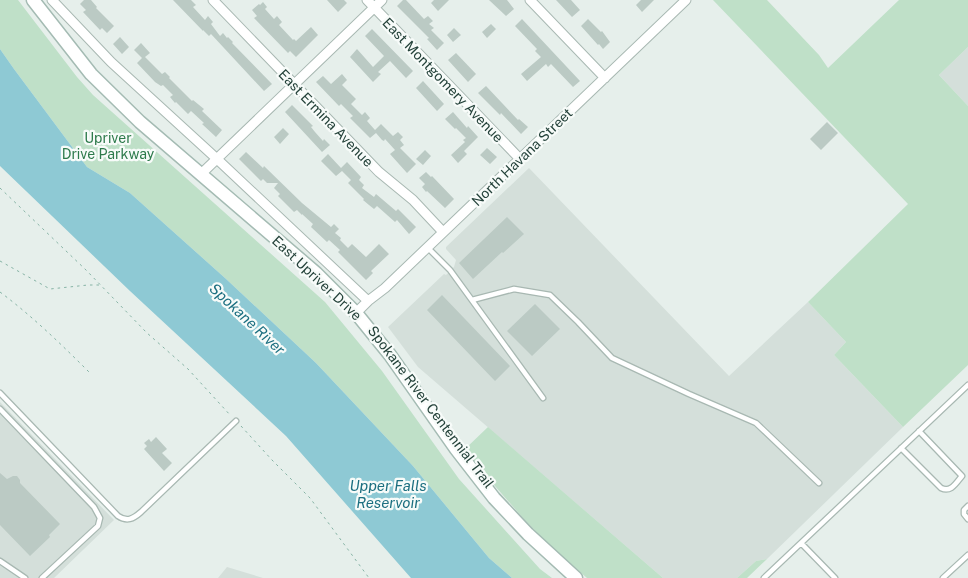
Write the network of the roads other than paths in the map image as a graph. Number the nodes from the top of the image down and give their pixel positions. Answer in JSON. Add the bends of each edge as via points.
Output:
{"nodes":[{"id":1,"x":33,"y":0,"type":"edge"},
{"id":2,"x":52,"y":0,"type":"edge"},
{"id":3,"x":213,"y":0,"type":"edge"},
{"id":4,"x":367,"y":0,"type":"edge"},
{"id":5,"x":382,"y":0,"type":"edge"},
{"id":6,"x":530,"y":0,"type":"edge"},
{"id":7,"x":681,"y":2,"type":"edge"},
{"id":8,"x":374,"y":8,"type":"junction"},
{"id":9,"x":605,"y":78,"type":"junction"},
{"id":10,"x":294,"y":84,"type":"junction"},
{"id":11,"x":217,"y":159,"type":"junction"},
{"id":12,"x":520,"y":159,"type":"junction"},
{"id":13,"x":200,"y":174,"type":"junction"},
{"id":14,"x":443,"y":232,"type":"junction"},
{"id":15,"x":428,"y":247,"type":"junction"},
{"id":16,"x":472,"y":300,"type":"junction"},
{"id":17,"x":368,"y":301,"type":"junction"},
{"id":18,"x":356,"y":313,"type":"junction"},
{"id":19,"x":968,"y":385,"type":"edge"},
{"id":20,"x":0,"y":393,"type":"edge"},
{"id":21,"x":543,"y":398,"type":"dead end"},
{"id":22,"x":0,"y":409,"type":"edge"},
{"id":23,"x":236,"y":421,"type":"road end"},
{"id":24,"x":919,"y":431,"type":"junction"},
{"id":25,"x":901,"y":448,"type":"junction"},
{"id":26,"x":819,"y":483,"type":"dead end"},
{"id":27,"x":968,"y":506,"type":"edge"},
{"id":28,"x":968,"y":519,"type":"edge"},
{"id":29,"x":802,"y":543,"type":"junction"},
{"id":30,"x":968,"y":555,"type":"edge"},
{"id":31,"x":0,"y":561,"type":"edge"},
{"id":32,"x":25,"y":578,"type":"edge"},
{"id":33,"x":42,"y":578,"type":"edge"},
{"id":34,"x":576,"y":578,"type":"edge"},
{"id":35,"x":764,"y":578,"type":"edge"},
{"id":36,"x":835,"y":578,"type":"edge"},
{"id":37,"x":943,"y":578,"type":"edge"}],
"edges":[{"from":1,"to":13,"type":"street","name":"East Upriver Drive","via":[[91,74]]},
{"from":2,"to":11,"type":"street","name":"East Upriver Drive","via":[[111,62]]},
{"from":3,"to":10,"type":"street","name":"East Ermina Avenue"},
{"from":4,"to":8,"type":"street","name":"East Montgomery Avenue"},
{"from":5,"to":8,"type":"street"},
{"from":6,"to":9,"type":"street"},
{"from":7,"to":9,"type":"street","name":"North Havana Street"},
{"from":8,"to":10,"type":"street"},
{"from":8,"to":12,"type":"street","name":"East Montgomery Avenue"},
{"from":9,"to":12,"type":"street","name":"North Havana Street"},
{"from":10,"to":11,"type":"street"},
{"from":10,"to":14,"type":"street","name":"East Ermina Avenue","via":[[379,172],[413,200]]},
{"from":11,"to":13,"type":"street"},
{"from":11,"to":17,"type":"street","name":"East Upriver Drive"},
{"from":12,"to":14,"type":"street","name":"North Havana Street"},
{"from":13,"to":18,"type":"street","name":"East Upriver Drive","via":[[316,273]]},
{"from":14,"to":15,"type":"street","name":"North Havana Street"},
{"from":15,"to":16,"type":"lane"},
{"from":15,"to":17,"type":"street","name":"North Havana Street"},
{"from":16,"to":21,"type":"lane"},
{"from":16,"to":26,"type":"lane","via":[[514,289],[550,296],[612,358],[756,423]]},
{"from":17,"to":18,"type":"street","name":"North Havana Street"},
{"from":18,"to":34,"type":"street","name":"East Upriver Drive","via":[[494,498]]},
{"from":19,"to":24,"type":"lane"},
{"from":20,"to":23,"type":"lane","via":[[123,520],[134,518],[141,512]]},
{"from":22,"to":33,"type":"lane","via":[[94,507],[100,518],[98,526]]},
{"from":24,"to":25,"type":"lane"},
{"from":24,"to":25,"type":"lane","via":[[962,476],[950,489],[941,488]]},
{"from":25,"to":29,"type":"lane"},
{"from":27,"to":28,"type":"lane","via":[[964,510]]},
{"from":29,"to":35,"type":"lane"},
{"from":29,"to":36,"type":"lane"},
{"from":30,"to":37,"type":"lane"},
{"from":31,"to":32,"type":"lane"}]}
